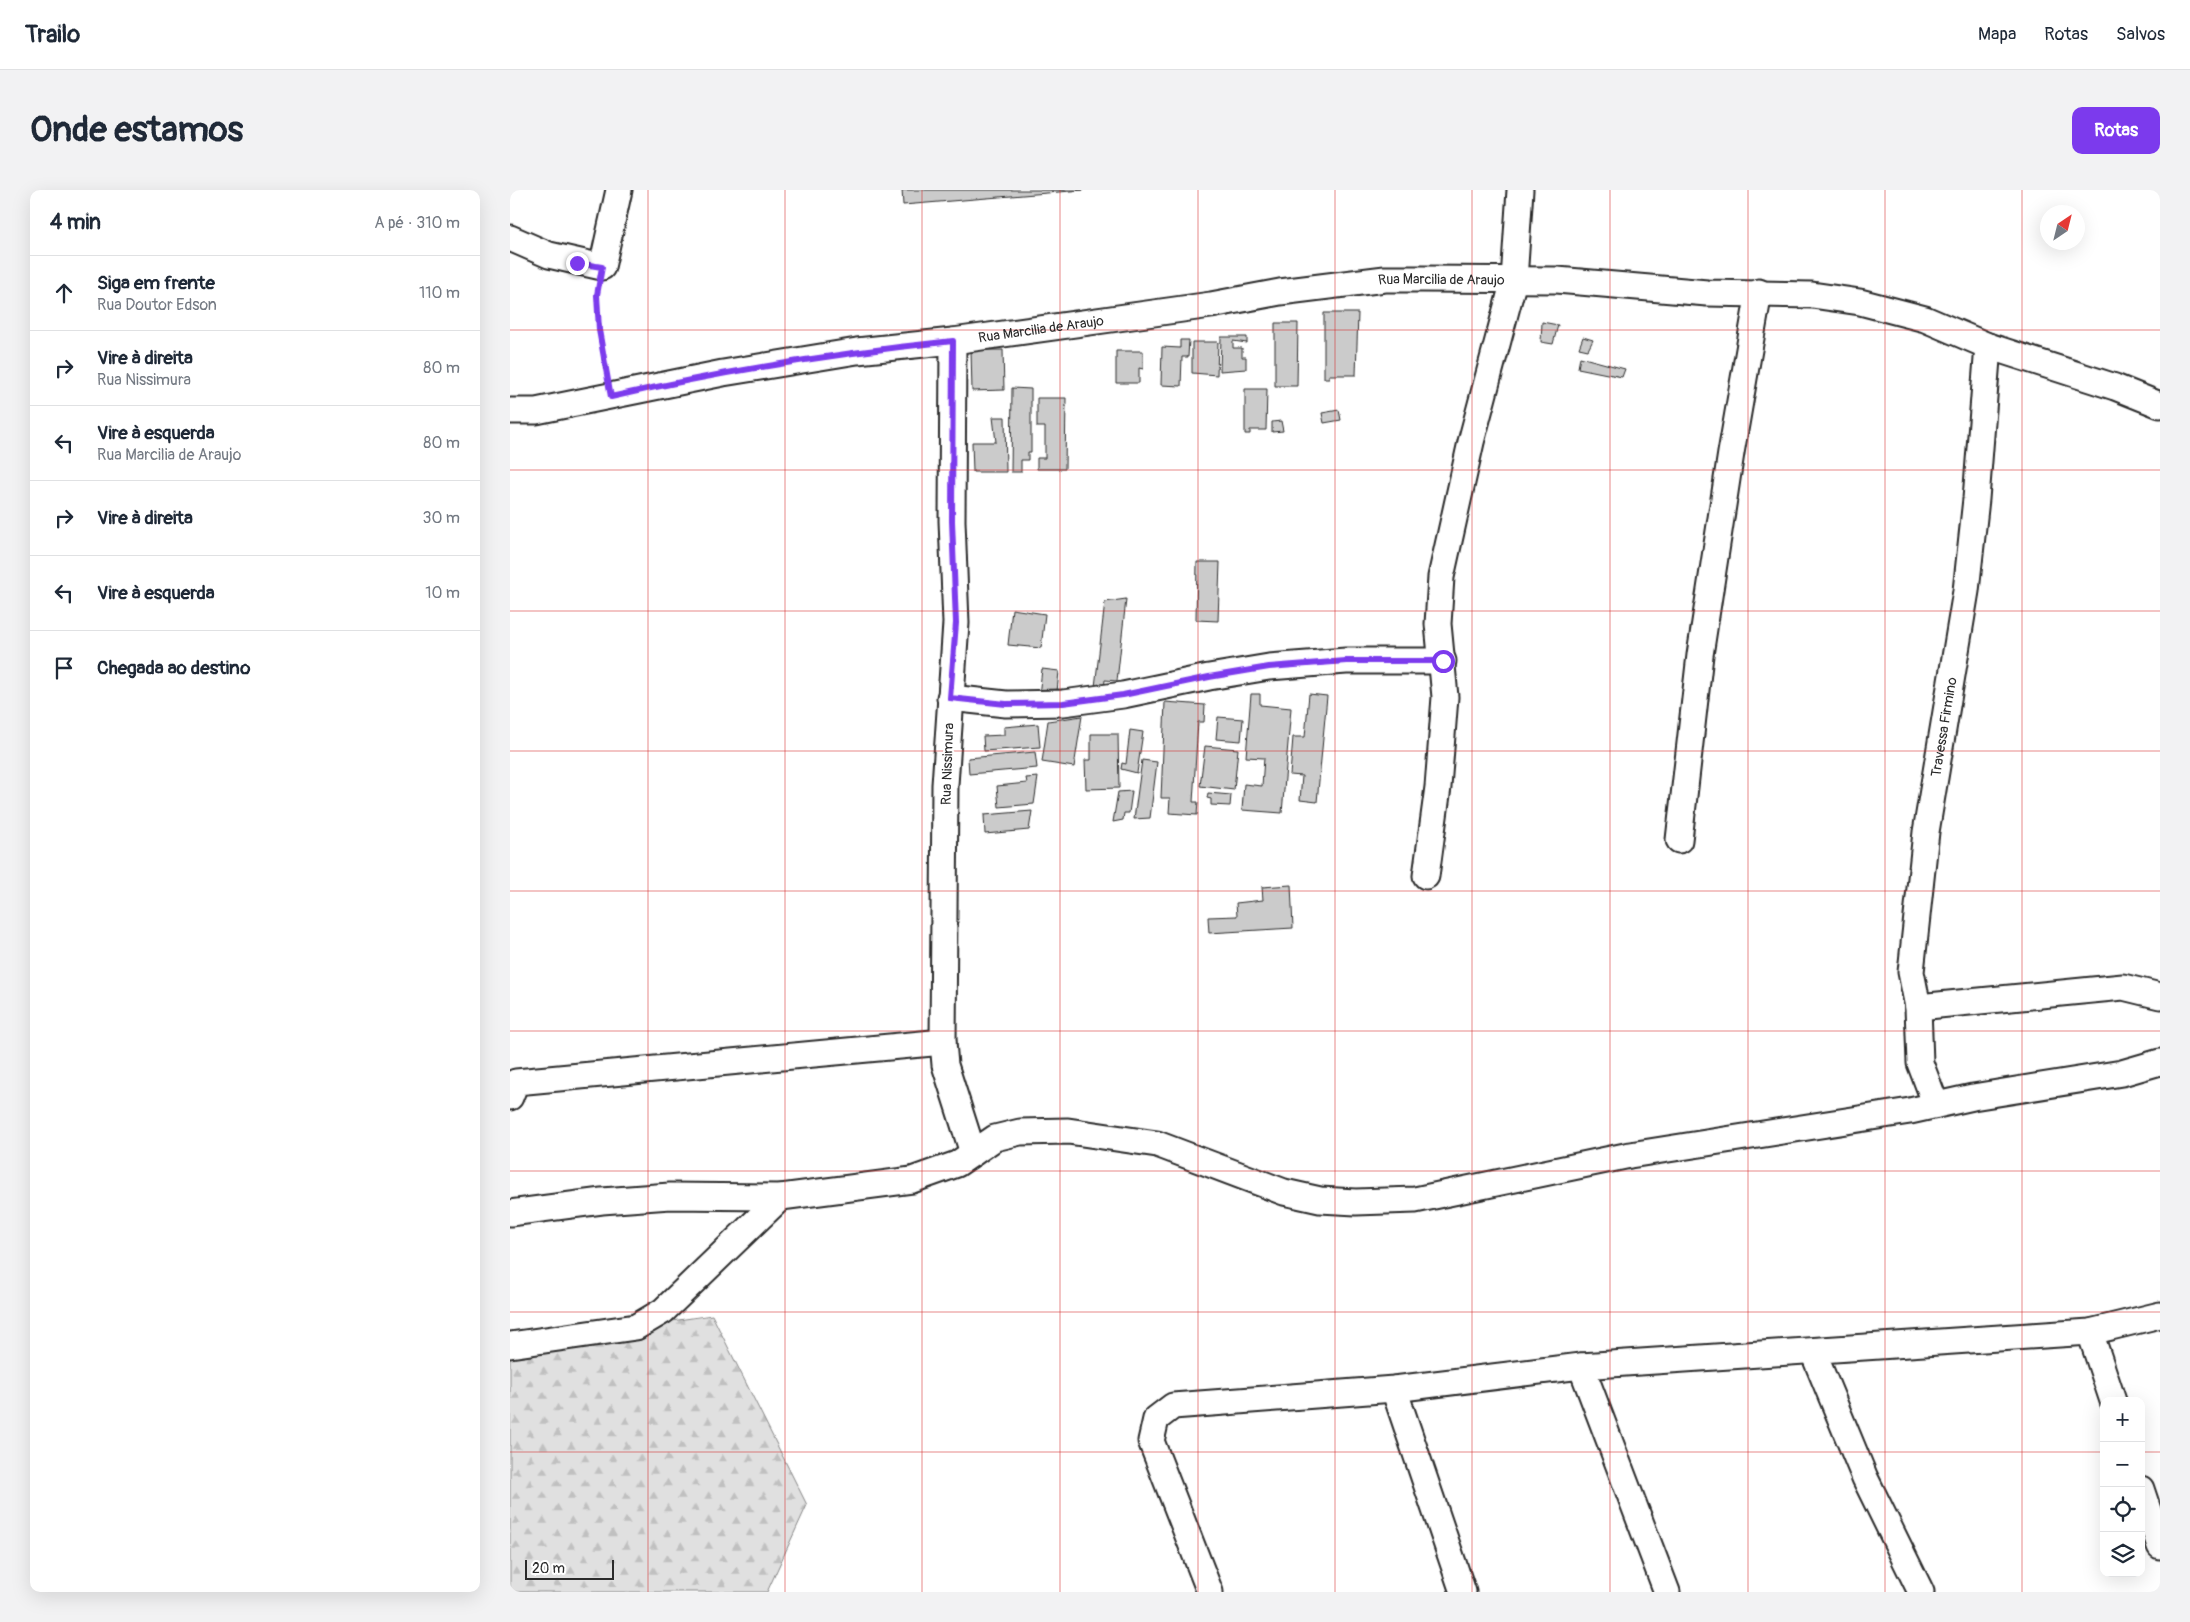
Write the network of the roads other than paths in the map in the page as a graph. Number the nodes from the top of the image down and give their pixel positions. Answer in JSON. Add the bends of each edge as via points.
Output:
{"nodes":[{"id":1,"x":619,"y":190,"type":"edge"},
{"id":2,"x":1520,"y":190,"type":"edge"},
{"id":3,"x":510,"y":238,"type":"edge"},
{"id":4,"x":1514,"y":280,"type":"junction"},
{"id":5,"x":1758,"y":292,"type":"junction"},
{"id":6,"x":953,"y":341,"type":"junction"},
{"id":7,"x":1988,"y":346,"type":"junction"},
{"id":8,"x":2160,"y":405,"type":"edge"},
{"id":9,"x":510,"y":411,"type":"edge"},
{"id":10,"x":1443,"y":661,"type":"junction"},
{"id":11,"x":950,"y":698,"type":"junction"},
{"id":12,"x":1679,"y":840,"type":"dead end"},
{"id":13,"x":1426,"y":876,"type":"dead end"},
{"id":14,"x":2160,"y":996,"type":"edge"},
{"id":15,"x":1918,"y":1007,"type":"junction"},
{"id":16,"x":943,"y":1042,"type":"junction"},
{"id":17,"x":2160,"y":1062,"type":"edge"},
{"id":18,"x":510,"y":1097,"type":"edge"},
{"id":19,"x":1936,"y":1106,"type":"junction"},
{"id":20,"x":973,"y":1153,"type":"junction"},
{"id":21,"x":780,"y":1197,"type":"junction"},
{"id":22,"x":510,"y":1213,"type":"edge"},
{"id":23,"x":2160,"y":1315,"type":"edge"},
{"id":24,"x":2090,"y":1332,"type":"junction"},
{"id":25,"x":510,"y":1345,"type":"edge"},
{"id":26,"x":1813,"y":1352,"type":"junction"},
{"id":27,"x":1581,"y":1366,"type":"junction"},
{"id":28,"x":1394,"y":1389,"type":"junction"},
{"id":29,"x":2112,"y":1397,"type":"edge"},
{"id":30,"x":2145,"y":1501,"type":"edge"},
{"id":31,"x":2160,"y":1546,"type":"edge"},
{"id":32,"x":1210,"y":1592,"type":"edge"},
{"id":33,"x":1463,"y":1592,"type":"edge"},
{"id":34,"x":1667,"y":1592,"type":"edge"},
{"id":35,"x":1921,"y":1592,"type":"edge"}],
"edges":[{"from":1,"to":3,"type":"street","via":[[602,267],[549,255]]},
{"from":2,"to":4,"type":"street"},
{"from":4,"to":5,"type":"street","name":"Rua Marcilia de Araujo","via":[[1576,281],[1707,293]]},
{"from":4,"to":6,"type":"street","name":"Rua Marcilia de Araujo","via":[[1385,279]]},
{"from":4,"to":10,"type":"street","via":[[1469,451],[1441,577],[1438,624]]},
{"from":5,"to":7,"type":"street","name":"Rua Marcilia de Araujo","via":[[1860,302],[1925,320]]},
{"from":5,"to":12,"type":"street","via":[[1702,646]]},
{"from":6,"to":9,"type":"street","name":"Rua Marcilia de Araujo","via":[[857,351],[723,373],[536,412]]},
{"from":6,"to":11,"type":"street","name":"Rua Nissimura","via":[[952,521],[956,623]]},
{"from":7,"to":8,"type":"street","name":"Rua Marcilia de Araujo"},
{"from":7,"to":15,"type":"street","name":"Travessa Firmino","via":[[1966,591],[1926,832],[1911,972]]},
{"from":10,"to":11,"type":"street","via":[[1346,661],[1269,667],[1063,703],[1006,704]]},
{"from":10,"to":13,"type":"street","via":[[1441,746]]},
{"from":11,"to":16,"type":"street","name":"Rua Nissimura"},
{"from":14,"to":15,"type":"street","via":[[2123,988]]},
{"from":15,"to":19,"type":"street","name":"Travessa Firmino","via":[[1920,1063]]},
{"from":16,"to":18,"type":"street","via":[[516,1082]]},
{"from":16,"to":20,"type":"street","name":"Rua Nissimura","via":[[946,1065]]},
{"from":17,"to":19,"type":"street","via":[[2122,1073]]},
{"from":19,"to":20,"type":"street","via":[[1630,1155],[1415,1200],[1320,1200],[1284,1192],[1157,1144],[1068,1132],[1020,1132],[995,1138]]},
{"from":20,"to":21,"type":"street","via":[[957,1164],[912,1180]]},
{"from":21,"to":22,"type":"street","via":[[670,1196]]},
{"from":21,"to":25,"type":"street","via":[[663,1311],[636,1327]]},
{"from":23,"to":24,"type":"street"},
{"from":24,"to":26,"type":"street"},
{"from":24,"to":29,"type":"street"},
{"from":26,"to":27,"type":"street"},
{"from":26,"to":35,"type":"street","via":[[1865,1478]]},
{"from":27,"to":28,"type":"street"},
{"from":27,"to":34,"type":"street"},
{"from":28,"to":32,"type":"street","via":[[1173,1406],[1156,1419],[1151,1441]]},
{"from":28,"to":33,"type":"street"},
{"from":30,"to":31,"type":"street"}]}
